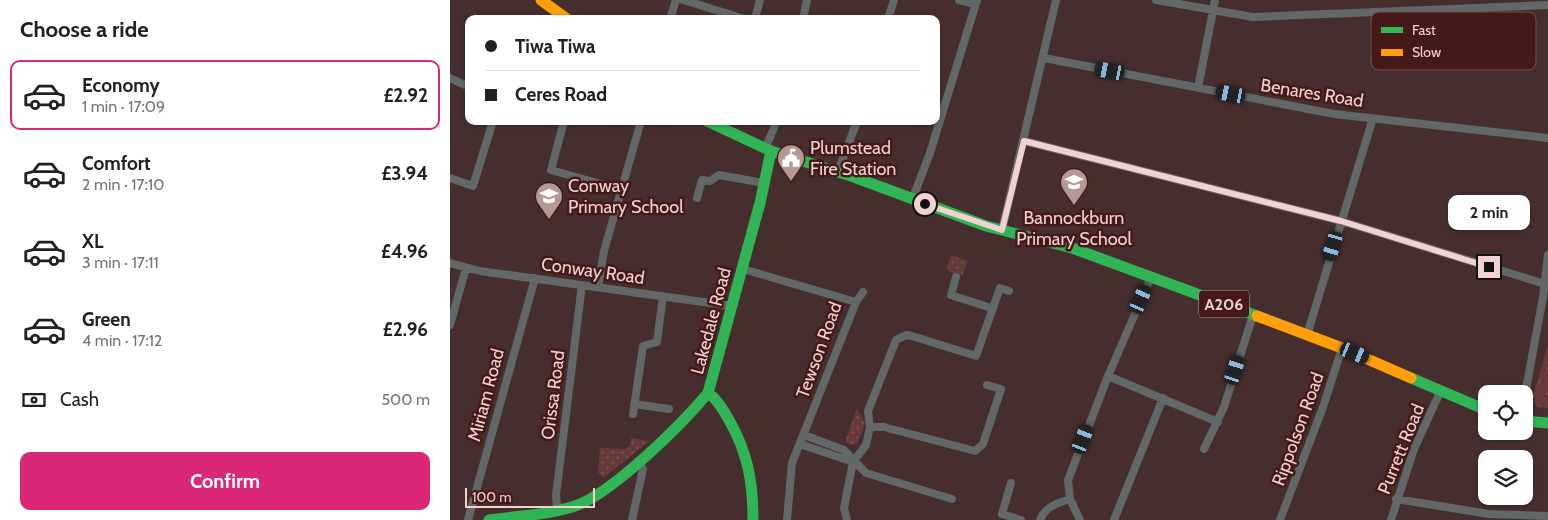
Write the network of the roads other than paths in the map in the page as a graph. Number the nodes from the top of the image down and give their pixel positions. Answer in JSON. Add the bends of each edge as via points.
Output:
{"nodes":[{"id":1,"x":541,"y":0,"type":"edge"},
{"id":2,"x":676,"y":0,"type":"edge"},
{"id":3,"x":683,"y":0,"type":"edge"},
{"id":4,"x":760,"y":0,"type":"edge"},
{"id":5,"x":807,"y":0,"type":"edge"},
{"id":6,"x":894,"y":0,"type":"edge"},
{"id":7,"x":959,"y":0,"type":"edge"},
{"id":8,"x":1056,"y":0,"type":"edge"},
{"id":9,"x":1156,"y":0,"type":"edge"},
{"id":10,"x":1215,"y":0,"type":"edge"},
{"id":11,"x":976,"y":2,"type":"edge"},
{"id":12,"x":555,"y":4,"type":"edge"},
{"id":13,"x":1548,"y":5,"type":"edge"},
{"id":14,"x":1213,"y":10,"type":"junction"},
{"id":15,"x":1371,"y":12,"type":"edge"},
{"id":16,"x":1376,"y":12,"type":"edge"},
{"id":17,"x":563,"y":15,"type":"edge"},
{"id":18,"x":671,"y":15,"type":"edge"},
{"id":19,"x":731,"y":15,"type":"edge"},
{"id":20,"x":756,"y":15,"type":"edge"},
{"id":21,"x":804,"y":15,"type":"edge"},
{"id":22,"x":889,"y":15,"type":"edge"},
{"id":23,"x":1044,"y":58,"type":"junction"},
{"id":24,"x":450,"y":78,"type":"edge"},
{"id":25,"x":465,"y":85,"type":"edge"},
{"id":26,"x":1198,"y":88,"type":"junction"},
{"id":27,"x":1373,"y":118,"type":"junction"},
{"id":28,"x":940,"y":120,"type":"edge"},
{"id":29,"x":492,"y":125,"type":"edge"},
{"id":30,"x":563,"y":125,"type":"edge"},
{"id":31,"x":640,"y":125,"type":"edge"},
{"id":32,"x":722,"y":125,"type":"edge"},
{"id":33,"x":776,"y":125,"type":"edge"},
{"id":34,"x":856,"y":125,"type":"edge"},
{"id":35,"x":939,"y":125,"type":"edge"},
{"id":36,"x":1548,"y":138,"type":"edge"},
{"id":37,"x":1024,"y":141,"type":"junction"},
{"id":38,"x":768,"y":150,"type":"junction"},
{"id":39,"x":838,"y":172,"type":"junction"},
{"id":40,"x":450,"y":178,"type":"edge"},
{"id":41,"x":764,"y":183,"type":"junction"},
{"id":42,"x":622,"y":190,"type":"junction"},
{"id":43,"x":697,"y":198,"type":"dead end"},
{"id":44,"x":912,"y":200,"type":"junction"},
{"id":45,"x":1341,"y":221,"type":"junction"},
{"id":46,"x":1002,"y":230,"type":"junction"},
{"id":47,"x":1548,"y":255,"type":"edge"},
{"id":48,"x":450,"y":263,"type":"edge"},
{"id":49,"x":466,"y":268,"type":"junction"},
{"id":50,"x":743,"y":269,"type":"junction"},
{"id":51,"x":1151,"y":277,"type":"junction"},
{"id":52,"x":534,"y":278,"type":"junction"},
{"id":53,"x":956,"y":278,"type":"dead end"},
{"id":54,"x":1545,"y":284,"type":"junction"},
{"id":55,"x":582,"y":285,"type":"junction"},
{"id":56,"x":598,"y":287,"type":"junction"},
{"id":57,"x":1009,"y":291,"type":"dead end"},
{"id":58,"x":863,"y":292,"type":"dead end"},
{"id":59,"x":942,"y":293,"type":"dead end"},
{"id":60,"x":951,"y":295,"type":"junction"},
{"id":61,"x":663,"y":296,"type":"junction"},
{"id":62,"x":856,"y":302,"type":"junction"},
{"id":63,"x":732,"y":306,"type":"junction"},
{"id":64,"x":991,"y":308,"type":"junction"},
{"id":65,"x":1253,"y":315,"type":"junction"},
{"id":66,"x":450,"y":325,"type":"edge"},
{"id":67,"x":1307,"y":335,"type":"junction"},
{"id":68,"x":1342,"y":348,"type":"junction"},
{"id":69,"x":1108,"y":376,"type":"junction"},
{"id":70,"x":986,"y":385,"type":"dead end"},
{"id":71,"x":1527,"y":385,"type":"edge"},
{"id":72,"x":1441,"y":390,"type":"junction"},
{"id":73,"x":708,"y":393,"type":"junction"},
{"id":74,"x":1162,"y":398,"type":"junction"},
{"id":75,"x":634,"y":404,"type":"junction"},
{"id":76,"x":1478,"y":406,"type":"edge"},
{"id":77,"x":669,"y":409,"type":"dead end"},
{"id":78,"x":633,"y":414,"type":"dead end"},
{"id":79,"x":1218,"y":422,"type":"junction"},
{"id":80,"x":1533,"y":422,"type":"edge"},
{"id":81,"x":1548,"y":423,"type":"edge"},
{"id":82,"x":870,"y":427,"type":"junction"},
{"id":83,"x":804,"y":434,"type":"junction"},
{"id":84,"x":800,"y":444,"type":"junction"},
{"id":85,"x":1204,"y":449,"type":"dead end"},
{"id":86,"x":638,"y":460,"type":"junction"},
{"id":87,"x":853,"y":462,"type":"junction"},
{"id":88,"x":1011,"y":483,"type":"dead end"},
{"id":89,"x":952,"y":499,"type":"dead end"},
{"id":90,"x":1070,"y":499,"type":"junction"},
{"id":91,"x":1396,"y":499,"type":"junction"},
{"id":92,"x":557,"y":509,"type":"junction"},
{"id":93,"x":529,"y":516,"type":"edge"},
{"id":94,"x":1548,"y":516,"type":"edge"},
{"id":95,"x":468,"y":520,"type":"edge"},
{"id":96,"x":490,"y":520,"type":"edge"},
{"id":97,"x":632,"y":520,"type":"edge"},
{"id":98,"x":753,"y":520,"type":"edge"},
{"id":99,"x":788,"y":520,"type":"edge"},
{"id":100,"x":847,"y":520,"type":"edge"},
{"id":101,"x":1021,"y":520,"type":"edge"},
{"id":102,"x":1040,"y":520,"type":"edge"},
{"id":103,"x":1080,"y":520,"type":"edge"},
{"id":104,"x":1114,"y":520,"type":"edge"},
{"id":105,"x":1280,"y":520,"type":"edge"},
{"id":106,"x":1391,"y":520,"type":"edge"}],
"edges":[{"from":1,"to":12,"type":"main road"},
{"from":2,"to":18,"type":"street"},
{"from":3,"to":19,"type":"street"},
{"from":4,"to":20,"type":"street"},
{"from":5,"to":21,"type":"street"},
{"from":6,"to":22,"type":"street"},
{"from":7,"to":11,"type":"street"},
{"from":8,"to":23,"type":"street"},
{"from":9,"to":14,"type":"street"},
{"from":10,"to":14,"type":"street"},
{"from":11,"to":28,"type":"street"},
{"from":12,"to":17,"type":"main road"},
{"from":13,"to":16,"type":"street"},
{"from":14,"to":15,"type":"street","via":[[1254,17]]},
{"from":14,"to":26,"type":"street"},
{"from":23,"to":26,"type":"street","name":"Benares Road"},
{"from":23,"to":37,"type":"street"},
{"from":24,"to":25,"type":"street"},
{"from":26,"to":27,"type":"street","name":"Benares Road","via":[[1334,114]]},
{"from":27,"to":36,"type":"street","name":"Benares Road"},
{"from":27,"to":45,"type":"street"},
{"from":29,"to":40,"type":"street","via":[[473,186]]},
{"from":30,"to":42,"type":"street","via":[[551,170]]},
{"from":31,"to":42,"type":"street"},
{"from":32,"to":38,"type":"main road","number":"A206"},
{"from":33,"to":38,"type":"street"},
{"from":34,"to":39,"type":"street"},
{"from":35,"to":44,"type":"street"},
{"from":37,"to":45,"type":"street"},
{"from":37,"to":46,"type":"street"},
{"from":38,"to":39,"type":"main road","number":"A206"},
{"from":38,"to":41,"type":"main road","name":"Lakedale Road"},
{"from":39,"to":44,"type":"main road","number":"A206"},
{"from":41,"to":43,"type":"street","via":[[720,175],[710,181],[702,180]]},
{"from":41,"to":50,"type":"main road","name":"Lakedale Road"},
{"from":42,"to":56,"type":"street","via":[[604,251]]},
{"from":44,"to":46,"type":"main road","number":"A206"},
{"from":45,"to":54,"type":"street"},
{"from":45,"to":67,"type":"street"},
{"from":46,"to":51,"type":"main road","number":"A206","via":[[1072,248]]},
{"from":47,"to":54,"type":"street"},
{"from":48,"to":49,"type":"street","name":"Conway Road"},
{"from":49,"to":52,"type":"street","name":"Conway Road"},
{"from":49,"to":66,"type":"street"},
{"from":50,"to":62,"type":"street","name":"Tewson Road"},
{"from":50,"to":63,"type":"main road","name":"Lakedale Road"},
{"from":51,"to":65,"type":"main road","number":"A206"},
{"from":51,"to":69,"type":"street"},
{"from":52,"to":55,"type":"street","name":"Conway Road"},
{"from":52,"to":95,"type":"street","name":"Miriam Road"},
{"from":53,"to":60,"type":"street"},
{"from":54,"to":71,"type":"street"},
{"from":55,"to":56,"type":"street","name":"Conway Road"},
{"from":55,"to":92,"type":"street","name":"Orissa Road","via":[[556,495]]},
{"from":56,"to":61,"type":"street","name":"Conway Road"},
{"from":57,"to":64,"type":"street","via":[[1000,288]]},
{"from":58,"to":62,"type":"street"},
{"from":59,"to":60,"type":"street"},
{"from":60,"to":64,"type":"street"},
{"from":61,"to":63,"type":"street","name":"Conway Road"},
{"from":61,"to":75,"type":"street","via":[[657,342],[643,346]]},
{"from":62,"to":83,"type":"street","name":"Tewson Road"},
{"from":63,"to":73,"type":"main road","name":"Lakedale Road"},
{"from":64,"to":82,"type":"street","via":[[976,356],[912,336],[896,340],[868,411]]},
{"from":65,"to":67,"type":"main road","number":"A206"},
{"from":65,"to":79,"type":"street"},
{"from":67,"to":68,"type":"main road","number":"A206"},
{"from":68,"to":72,"type":"main road","number":"A206"},
{"from":68,"to":105,"type":"street","name":"Rippolson Road"},
{"from":69,"to":74,"type":"street"},
{"from":69,"to":90,"type":"street","via":[[1068,480]]},
{"from":70,"to":82,"type":"street","via":[[1000,389],[983,444],[975,451],[884,427]]},
{"from":72,"to":76,"type":"main road","number":"A206"},
{"from":72,"to":91,"type":"street","name":"Purrett Road"},
{"from":73,"to":86,"type":"main road","via":[[694,410]]},
{"from":73,"to":98,"type":"main road","name":"Lakedale Road","via":[[720,404],[746,450],[750,464]]},
{"from":74,"to":79,"type":"street"},
{"from":74,"to":104,"type":"street"},
{"from":75,"to":77,"type":"street"},
{"from":75,"to":78,"type":"street"},
{"from":79,"to":85,"type":"street"},
{"from":80,"to":81,"type":"main road"},
{"from":82,"to":87,"type":"street","via":[[866,445]]},
{"from":83,"to":84,"type":"street","name":"Tewson Road"},
{"from":83,"to":87,"type":"street","via":[[844,450]]},
{"from":84,"to":87,"type":"street"},
{"from":84,"to":99,"type":"street","name":"Tewson Road","via":[[792,463]]},
{"from":86,"to":92,"type":"main road","via":[[590,499]]},
{"from":86,"to":97,"type":"street","via":[[642,469]]},
{"from":87,"to":89,"type":"street","via":[[866,474]]},
{"from":87,"to":100,"type":"street","via":[[844,508]]},
{"from":88,"to":101,"type":"street","via":[[1002,514]]},
{"from":90,"to":102,"type":"street","via":[[1050,507]]},
{"from":90,"to":103,"type":"street"},
{"from":91,"to":94,"type":"street","via":[[1489,514]]},
{"from":91,"to":106,"type":"street","name":"Purrett Road"},
{"from":92,"to":93,"type":"main road"},
{"from":93,"to":96,"type":"main road"}]}
